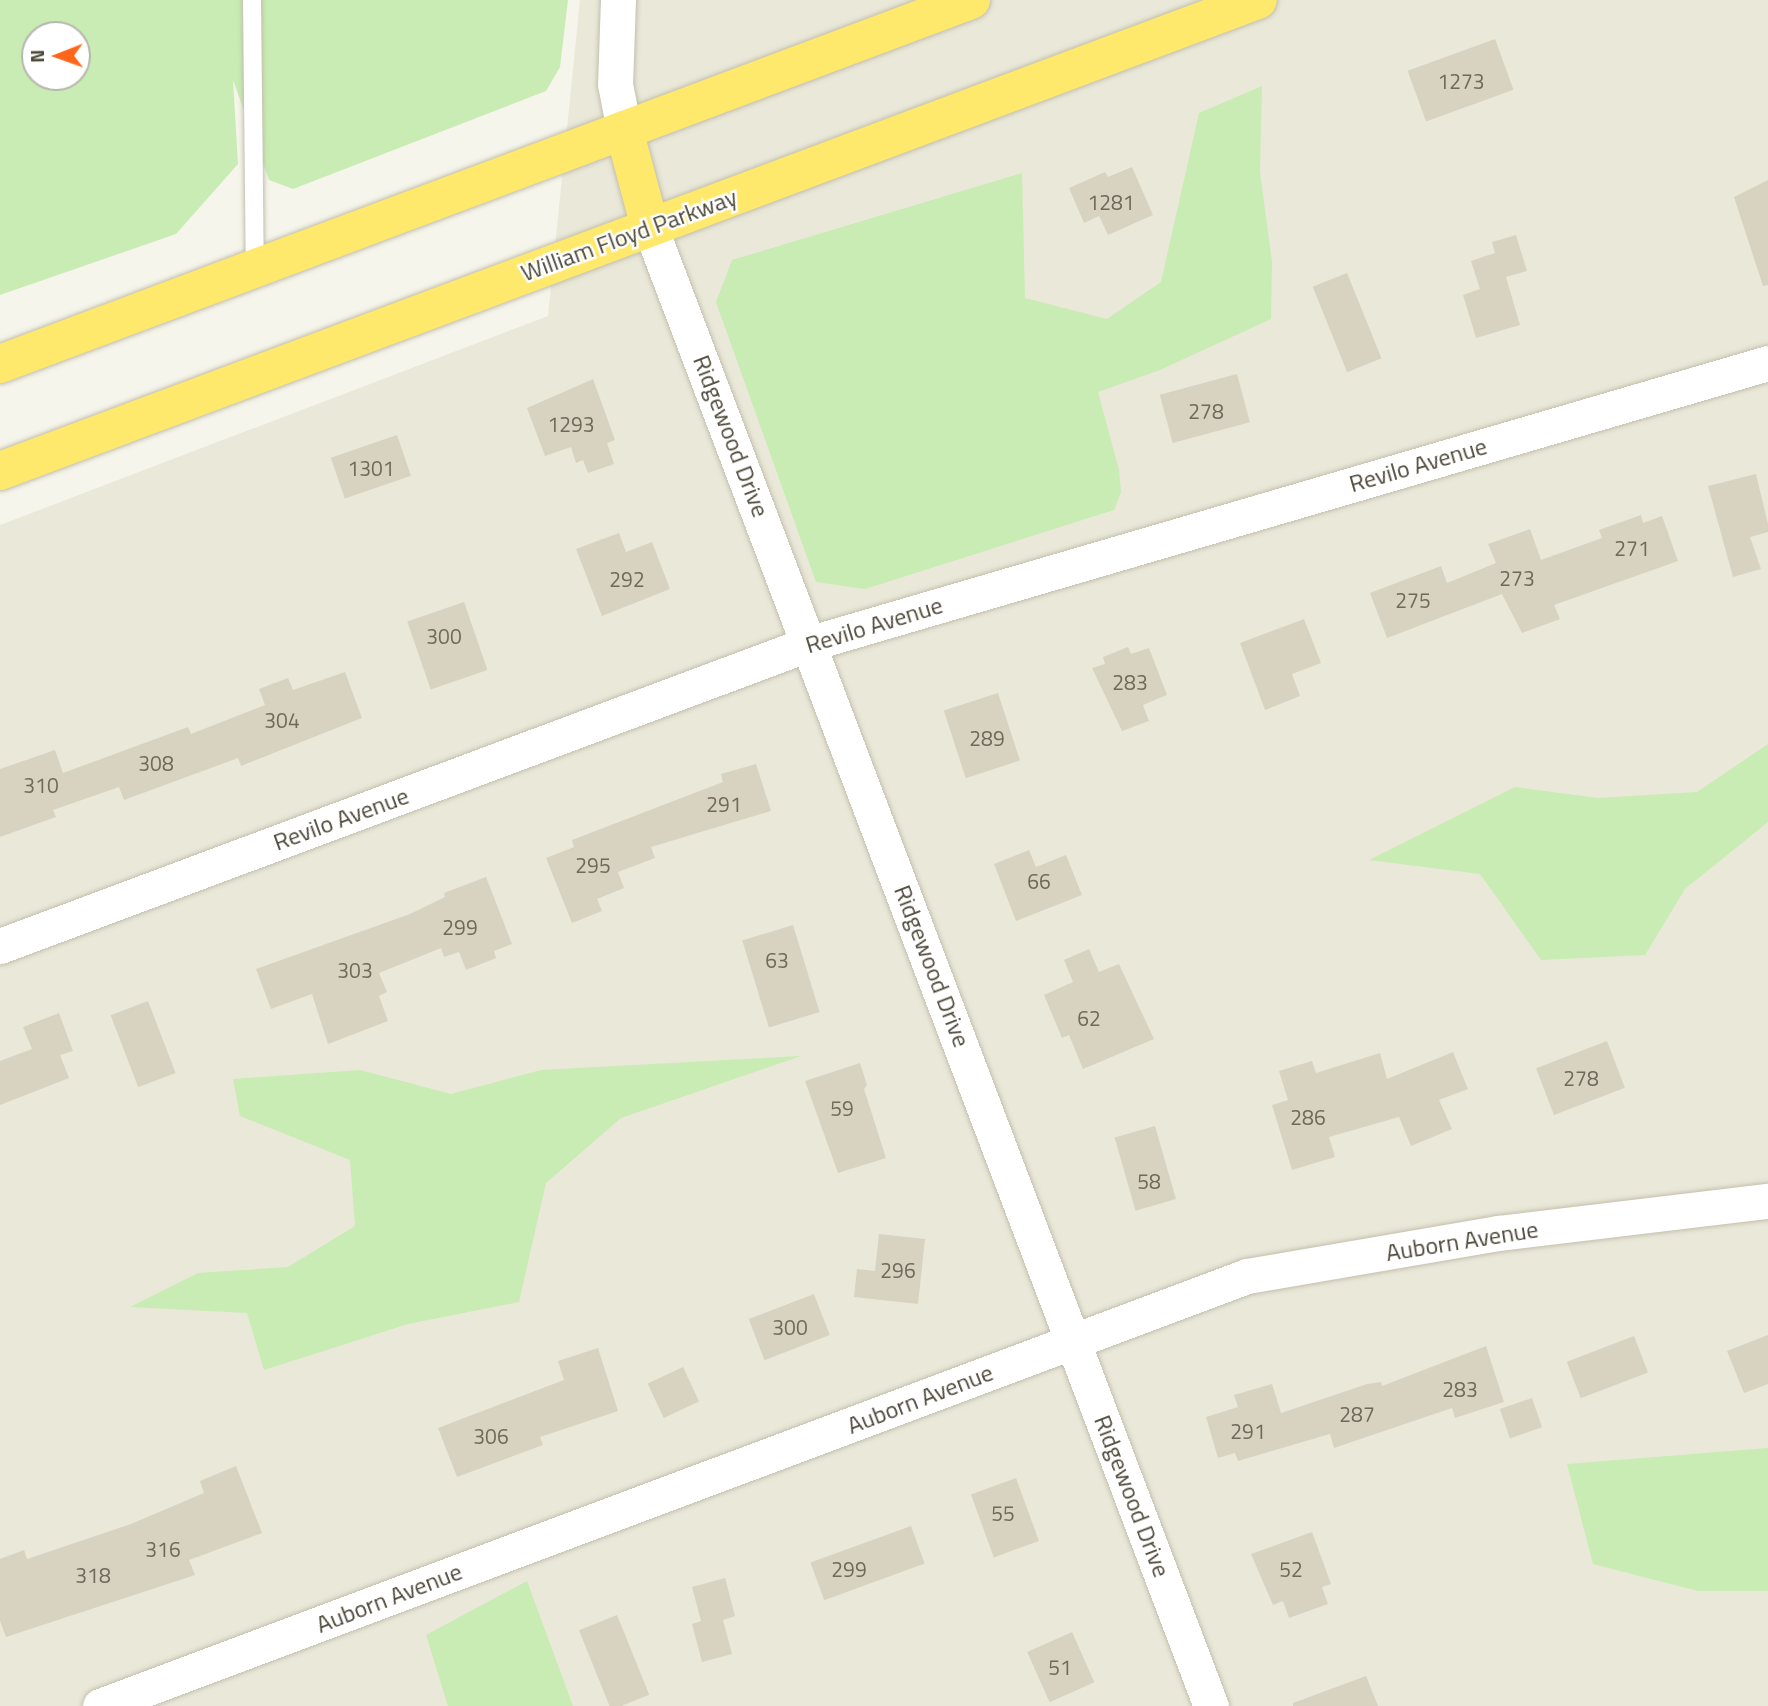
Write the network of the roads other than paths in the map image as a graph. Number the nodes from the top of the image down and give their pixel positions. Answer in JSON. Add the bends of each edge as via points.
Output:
{"nodes":[{"id":1,"x":251,"y":0,"type":"edge"},
{"id":2,"x":618,"y":0,"type":"edge"},
{"id":3,"x":971,"y":0,"type":"edge"},
{"id":4,"x":1258,"y":0,"type":"edge"},
{"id":5,"x":624,"y":130,"type":"junction"},
{"id":6,"x":650,"y":227,"type":"junction"},
{"id":7,"x":255,"y":267,"type":"junction"},
{"id":8,"x":0,"y":363,"type":"edge"},
{"id":9,"x":1768,"y":363,"type":"edge"},
{"id":10,"x":0,"y":471,"type":"edge"},
{"id":11,"x":811,"y":643,"type":"junction"},
{"id":12,"x":0,"y":946,"type":"edge"},
{"id":13,"x":1768,"y":1201,"type":"edge"},
{"id":14,"x":1074,"y":1341,"type":"junction"},
{"id":15,"x":100,"y":1706,"type":"edge"},
{"id":16,"x":1211,"y":1706,"type":"edge"}],
"edges":[{"from":1,"to":7,"type":"lane"},
{"from":2,"to":5,"type":"street","via":[[615,84]]},
{"from":3,"to":5,"type":"highway"},
{"from":4,"to":6,"type":"highway","name":"William Floyd Parkway"},
{"from":5,"to":6,"type":"highway"},
{"from":5,"to":7,"type":"highway"},
{"from":6,"to":10,"type":"highway","name":"William Floyd Parkway"},
{"from":6,"to":11,"type":"street","name":"Ridgewood Drive"},
{"from":7,"to":8,"type":"highway"},
{"from":9,"to":11,"type":"street","name":"Revilo Avenue"},
{"from":11,"to":12,"type":"street","name":"Revilo Avenue"},
{"from":11,"to":14,"type":"street","name":"Ridgewood Drive"},
{"from":13,"to":14,"type":"street","name":"Auborn Avenue","via":[[1498,1233],[1247,1276]]},
{"from":14,"to":15,"type":"street","name":"Auborn Avenue"},
{"from":14,"to":16,"type":"street","name":"Ridgewood Drive"}]}
